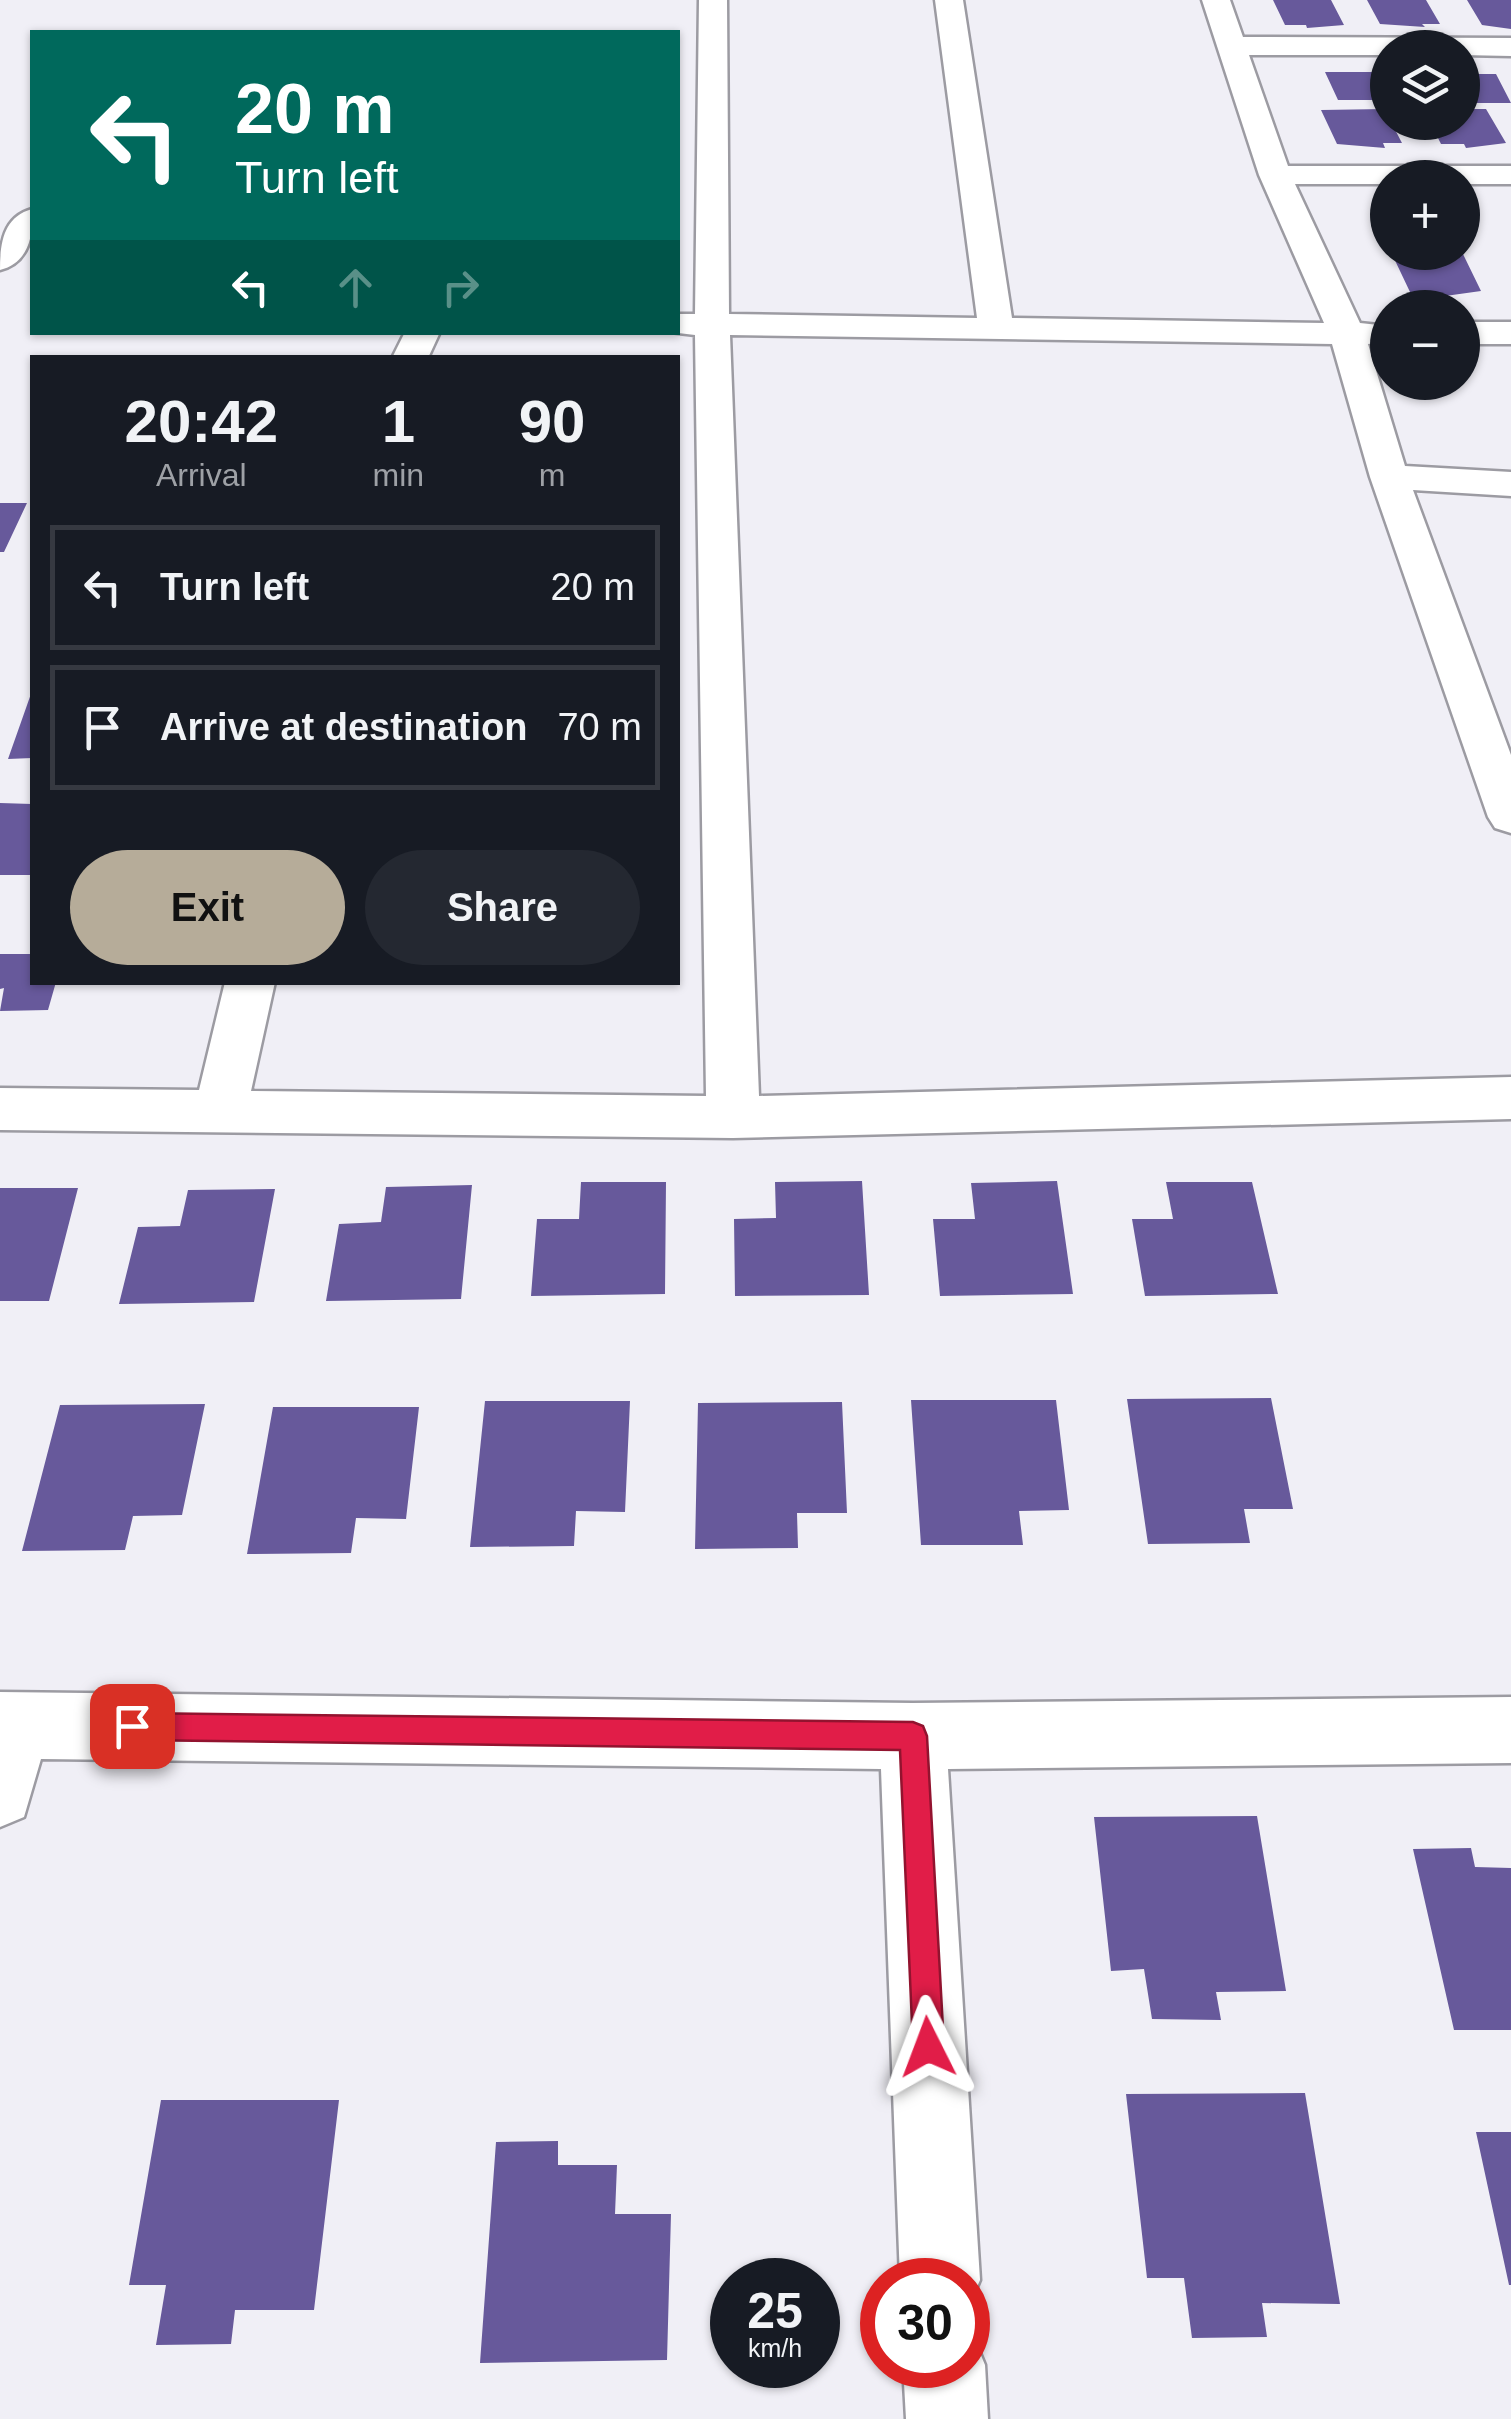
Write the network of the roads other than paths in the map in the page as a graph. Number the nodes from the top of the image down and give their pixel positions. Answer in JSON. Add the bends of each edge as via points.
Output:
{"nodes":[{"id":1,"x":713,"y":0,"type":"edge"},
{"id":2,"x":949,"y":0,"type":"edge"},
{"id":3,"x":1216,"y":0,"type":"edge"},
{"id":4,"x":1231,"y":46,"type":"junction"},
{"id":5,"x":1511,"y":47,"type":"edge"},
{"id":6,"x":1275,"y":175,"type":"junction"},
{"id":7,"x":1511,"y":175,"type":"edge"},
{"id":8,"x":30,"y":222,"type":"edge"},
{"id":9,"x":0,"y":260,"type":"edge"},
{"id":10,"x":694,"y":324,"type":"edge"},
{"id":11,"x":996,"y":329,"type":"junction"},
{"id":12,"x":1511,"y":333,"type":"edge"},
{"id":13,"x":1348,"y":334,"type":"junction"},
{"id":14,"x":1370,"y":334,"type":"edge"},
{"id":15,"x":1480,"y":334,"type":"edge"},
{"id":16,"x":1389,"y":477,"type":"junction"},
{"id":17,"x":1511,"y":484,"type":"edge"},
{"id":18,"x":1500,"y":748,"type":"edge"},
{"id":19,"x":1511,"y":817,"type":"edge"},
{"id":20,"x":249,"y":985,"type":"edge"},
{"id":21,"x":1511,"y":1098,"type":"edge"},
{"id":22,"x":0,"y":1108,"type":"edge"},
{"id":23,"x":221,"y":1110,"type":"junction"},
{"id":24,"x":733,"y":1117,"type":"junction"},
{"id":25,"x":8,"y":1725,"type":"edge"},
{"id":26,"x":1511,"y":1730,"type":"edge"},
{"id":27,"x":913,"y":1736,"type":"junction"},
{"id":28,"x":0,"y":1793,"type":"edge"},
{"id":29,"x":939,"y":2258,"type":"edge"},
{"id":30,"x":945,"y":2388,"type":"edge"},
{"id":31,"x":947,"y":2419,"type":"edge"}],
"edges":[{"from":1,"to":10,"type":"street"},
{"from":2,"to":11,"type":"street"},
{"from":3,"to":4,"type":"street"},
{"from":4,"to":5,"type":"street"},
{"from":4,"to":6,"type":"street"},
{"from":6,"to":7,"type":"street"},
{"from":6,"to":13,"type":"street"},
{"from":8,"to":9,"type":"street"},
{"from":10,"to":11,"type":"street"},
{"from":10,"to":24,"type":"street"},
{"from":11,"to":13,"type":"street"},
{"from":12,"to":15,"type":"street"},
{"from":13,"to":14,"type":"street"},
{"from":13,"to":16,"type":"street"},
{"from":16,"to":17,"type":"street"},
{"from":16,"to":18,"type":"street"},
{"from":18,"to":19,"type":"street"},
{"from":20,"to":23,"type":"street"},
{"from":21,"to":24,"type":"street"},
{"from":22,"to":23,"type":"street"},
{"from":23,"to":24,"type":"street"},
{"from":25,"to":27,"type":"street"},
{"from":25,"to":28,"type":"street"},
{"from":26,"to":27,"type":"street"},
{"from":27,"to":29,"type":"street"},
{"from":30,"to":31,"type":"street"}]}
